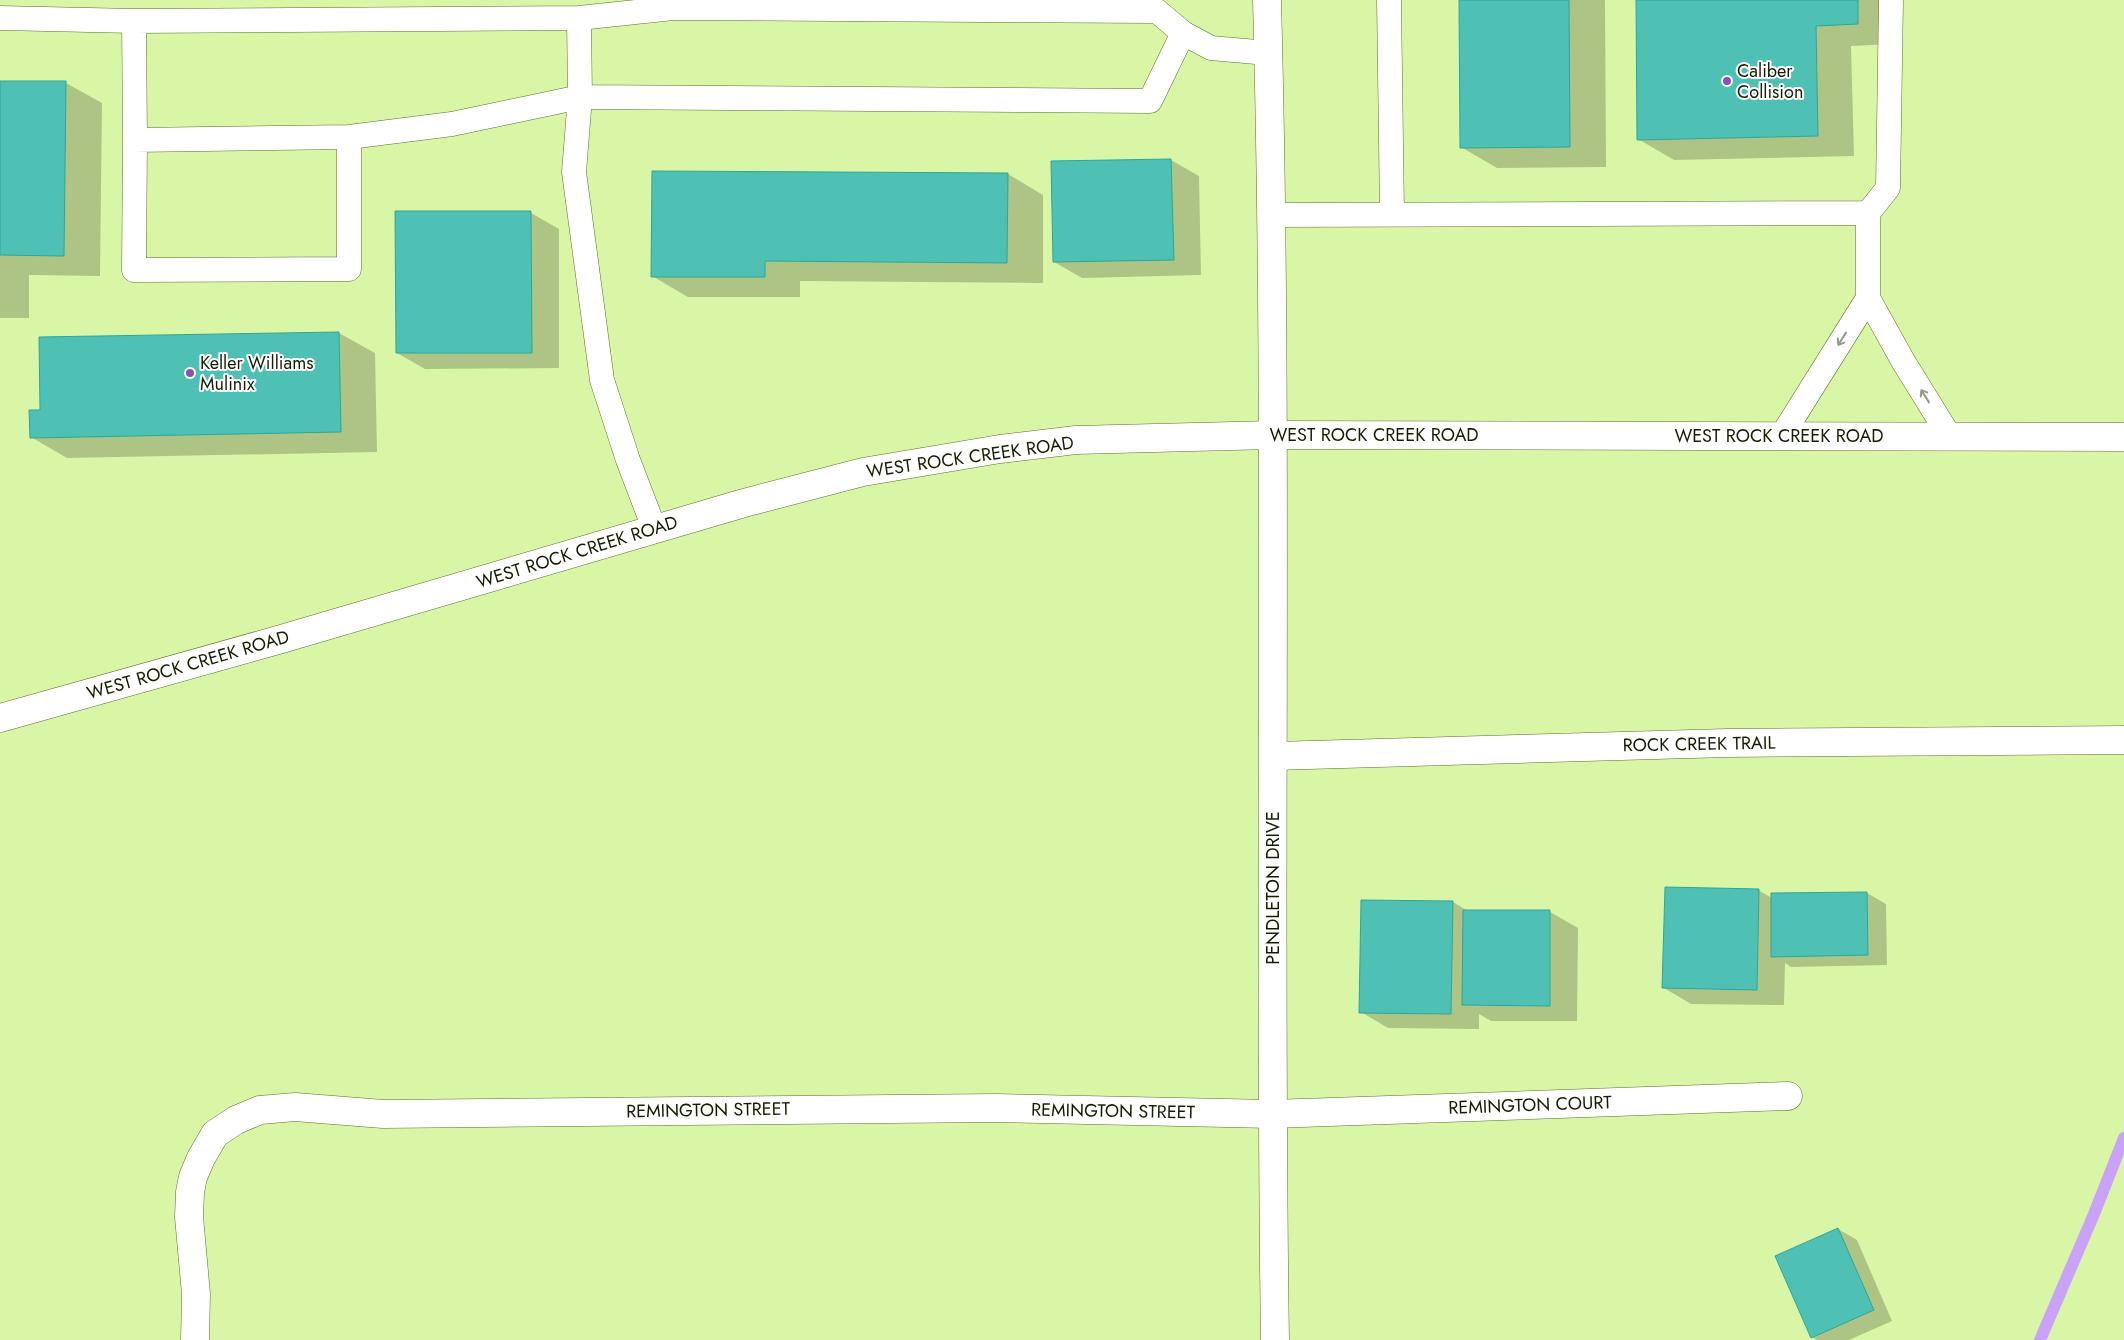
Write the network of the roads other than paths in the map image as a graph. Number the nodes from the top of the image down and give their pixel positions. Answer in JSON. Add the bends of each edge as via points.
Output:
{"nodes":[{"id":1,"x":1267,"y":0,"type":"edge"},
{"id":2,"x":1389,"y":0,"type":"edge"},
{"id":3,"x":1891,"y":0,"type":"edge"},
{"id":4,"x":0,"y":18,"type":"edge"},
{"id":5,"x":579,"y":18,"type":"junction"},
{"id":6,"x":134,"y":21,"type":"junction"},
{"id":7,"x":1183,"y":33,"type":"junction"},
{"id":8,"x":1268,"y":53,"type":"junction"},
{"id":9,"x":580,"y":97,"type":"junction"},
{"id":10,"x":349,"y":137,"type":"junction"},
{"id":11,"x":135,"y":140,"type":"junction"},
{"id":12,"x":1868,"y":213,"type":"junction"},
{"id":13,"x":1392,"y":214,"type":"junction"},
{"id":14,"x":1270,"y":215,"type":"junction"},
{"id":15,"x":1868,"y":298,"type":"junction"},
{"id":16,"x":1272,"y":435,"type":"junction"},
{"id":17,"x":1781,"y":436,"type":"junction"},
{"id":18,"x":1950,"y":437,"type":"junction"},
{"id":19,"x":2124,"y":437,"type":"edge"},
{"id":20,"x":654,"y":528,"type":"junction"},
{"id":21,"x":0,"y":718,"type":"edge"},
{"id":22,"x":2124,"y":740,"type":"edge"},
{"id":23,"x":1274,"y":756,"type":"junction"},
{"id":24,"x":1788,"y":1096,"type":"dead end"},
{"id":25,"x":1272,"y":1114,"type":"junction"},
{"id":26,"x":196,"y":1340,"type":"edge"},
{"id":27,"x":1275,"y":1340,"type":"edge"}],
"edges":[{"from":1,"to":8,"type":"street","name":"PENDLETON DRIVE"},
{"from":2,"to":13,"type":"lane"},
{"from":3,"to":12,"type":"lane","via":[[1888,188]]},
{"from":4,"to":6,"type":"lane"},
{"from":5,"to":6,"type":"lane"},
{"from":5,"to":7,"type":"lane","via":[[673,8],[1157,11]]},
{"from":5,"to":9,"type":"lane"},
{"from":6,"to":11,"type":"lane"},
{"from":7,"to":8,"type":"lane","via":[[1212,48]]},
{"from":7,"to":9,"type":"lane","via":[[1150,101]]},
{"from":8,"to":14,"type":"street","name":"PENDLETON DRIVE"},
{"from":9,"to":10,"type":"lane","via":[[452,124]]},
{"from":9,"to":20,"type":"lane","via":[[574,172],[602,380]]},
{"from":10,"to":11,"type":"lane"},
{"from":10,"to":11,"type":"lane","via":[[348,269],[134,270]]},
{"from":12,"to":13,"type":"lane"},
{"from":12,"to":15,"type":"lane"},
{"from":13,"to":14,"type":"lane"},
{"from":14,"to":16,"type":"street","name":"PENDLETON DRIVE"},
{"from":15,"to":17,"type":"lane","one_way":true},
{"from":18,"to":15,"type":"lane","one_way":true},
{"from":16,"to":17,"type":"street","name":"WEST ROCK CREEK ROAD"},
{"from":16,"to":20,"type":"street","name":"WEST ROCK CREEK ROAD","via":[[1076,440],[1000,449],[863,472]]},
{"from":16,"to":23,"type":"street","name":"PENDLETON DRIVE"},
{"from":17,"to":18,"type":"street","name":"WEST ROCK CREEK ROAD"},
{"from":18,"to":19,"type":"street","name":"WEST ROCK CREEK ROAD"},
{"from":20,"to":21,"type":"street","name":"WEST ROCK CREEK ROAD"},
{"from":22,"to":23,"type":"street","name":"ROCK CREEK TRAIL","via":[[1727,743]]},
{"from":23,"to":25,"type":"street","name":"PENDLETON DRIVE"},
{"from":24,"to":25,"type":"street","name":"REMINGTON COURT"},
{"from":25,"to":26,"type":"street","name":"REMINGTON STREET","via":[[996,1108],[383,1114],[295,1107],[260,1110],[215,1134],[193,1177],[189,1217],[196,1294]]},
{"from":25,"to":27,"type":"street","name":"PENDLETON DRIVE"}]}
